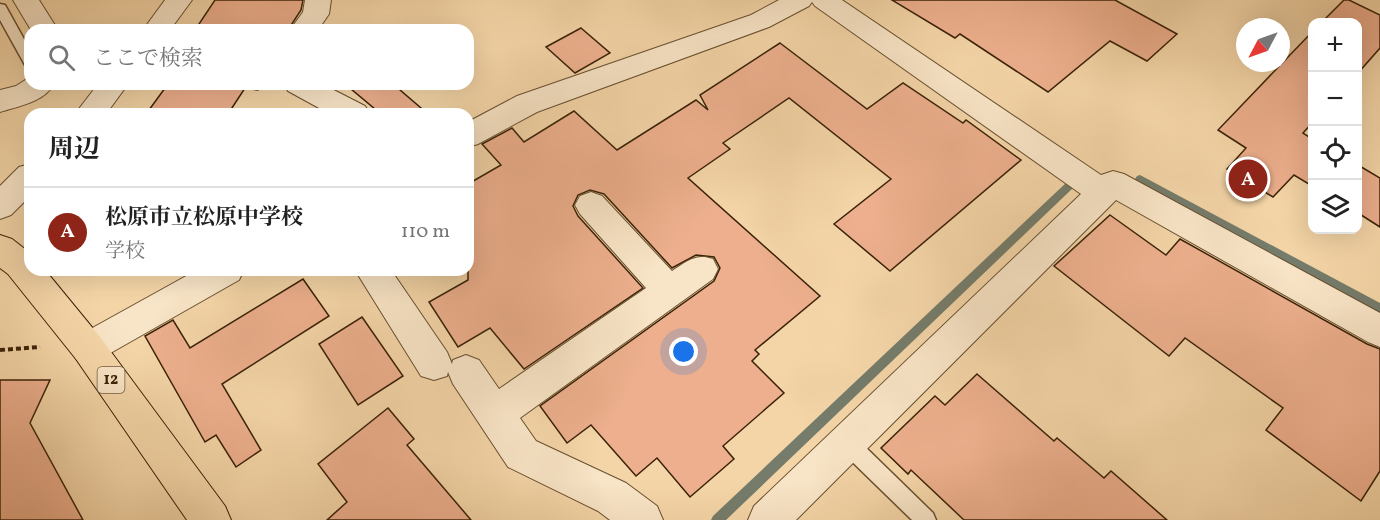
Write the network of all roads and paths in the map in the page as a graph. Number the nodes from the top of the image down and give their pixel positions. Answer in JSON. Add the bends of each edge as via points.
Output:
{"nodes":[{"id":1,"x":26,"y":0,"type":"edge"},
{"id":2,"x":179,"y":0,"type":"edge"},
{"id":3,"x":318,"y":0,"type":"edge"},
{"id":4,"x":800,"y":0,"type":"edge"},
{"id":5,"x":824,"y":0,"type":"edge"},
{"id":6,"x":0,"y":8,"type":"edge"},
{"id":7,"x":41,"y":24,"type":"edge"},
{"id":8,"x":161,"y":24,"type":"edge"},
{"id":9,"x":308,"y":24,"type":"edge"},
{"id":10,"x":24,"y":51,"type":"edge"},
{"id":11,"x":31,"y":90,"type":"edge"},
{"id":12,"x":109,"y":90,"type":"edge"},
{"id":13,"x":309,"y":90,"type":"edge"},
{"id":14,"x":0,"y":101,"type":"edge"},
{"id":15,"x":95,"y":108,"type":"edge"},
{"id":16,"x":344,"y":108,"type":"edge"},
{"id":17,"x":474,"y":133,"type":"edge"},
{"id":18,"x":24,"y":182,"type":"edge"},
{"id":19,"x":1103,"y":193,"type":"junction"},
{"id":20,"x":591,"y":205,"type":"dead end"},
{"id":21,"x":0,"y":206,"type":"edge"},
{"id":22,"x":0,"y":249,"type":"edge"},
{"id":23,"x":24,"y":269,"type":"edge"},
{"id":24,"x":701,"y":269,"type":"dead end"},
{"id":25,"x":30,"y":276,"type":"edge"},
{"id":26,"x":217,"y":276,"type":"edge"},
{"id":27,"x":377,"y":276,"type":"edge"},
{"id":28,"x":670,"y":291,"type":"junction"},
{"id":29,"x":1380,"y":331,"type":"edge"},
{"id":30,"x":40,"y":347,"type":"dead end"},
{"id":31,"x":88,"y":348,"type":"junction"},
{"id":32,"x":0,"y":350,"type":"edge"},
{"id":33,"x":495,"y":414,"type":"junction"},
{"id":34,"x":847,"y":443,"type":"junction"},
{"id":35,"x":211,"y":520,"type":"edge"},
{"id":36,"x":643,"y":520,"type":"edge"},
{"id":37,"x":768,"y":520,"type":"edge"},
{"id":38,"x":926,"y":520,"type":"edge"}],
"edges":[{"from":1,"to":7,"type":"street"},
{"from":2,"to":8,"type":"street"},
{"from":3,"to":9,"type":"street","via":[[316,14]]},
{"from":4,"to":17,"type":"street","via":[[760,21],[527,104]]},
{"from":5,"to":19,"type":"street"},
{"from":6,"to":10,"type":"lane"},
{"from":11,"to":14,"type":"street"},
{"from":12,"to":15,"type":"street"},
{"from":13,"to":16,"type":"street"},
{"from":18,"to":21,"type":"street"},
{"from":19,"to":29,"type":"street","via":[[1113,183]]},
{"from":19,"to":34,"type":"street"},
{"from":20,"to":28,"type":"street"},
{"from":22,"to":23,"type":"main road","number":"12"},
{"from":24,"to":28,"type":"street"},
{"from":25,"to":31,"type":"main road","number":"12"},
{"from":26,"to":31,"type":"street"},
{"from":27,"to":33,"type":"street","via":[[450,368]]},
{"from":28,"to":33,"type":"street"},
{"from":30,"to":32,"type":"path"},
{"from":31,"to":35,"type":"main road","number":"12"},
{"from":33,"to":36,"type":"street","via":[[522,454],[612,497]]},
{"from":34,"to":37,"type":"street"},
{"from":34,"to":38,"type":"lane"}]}
